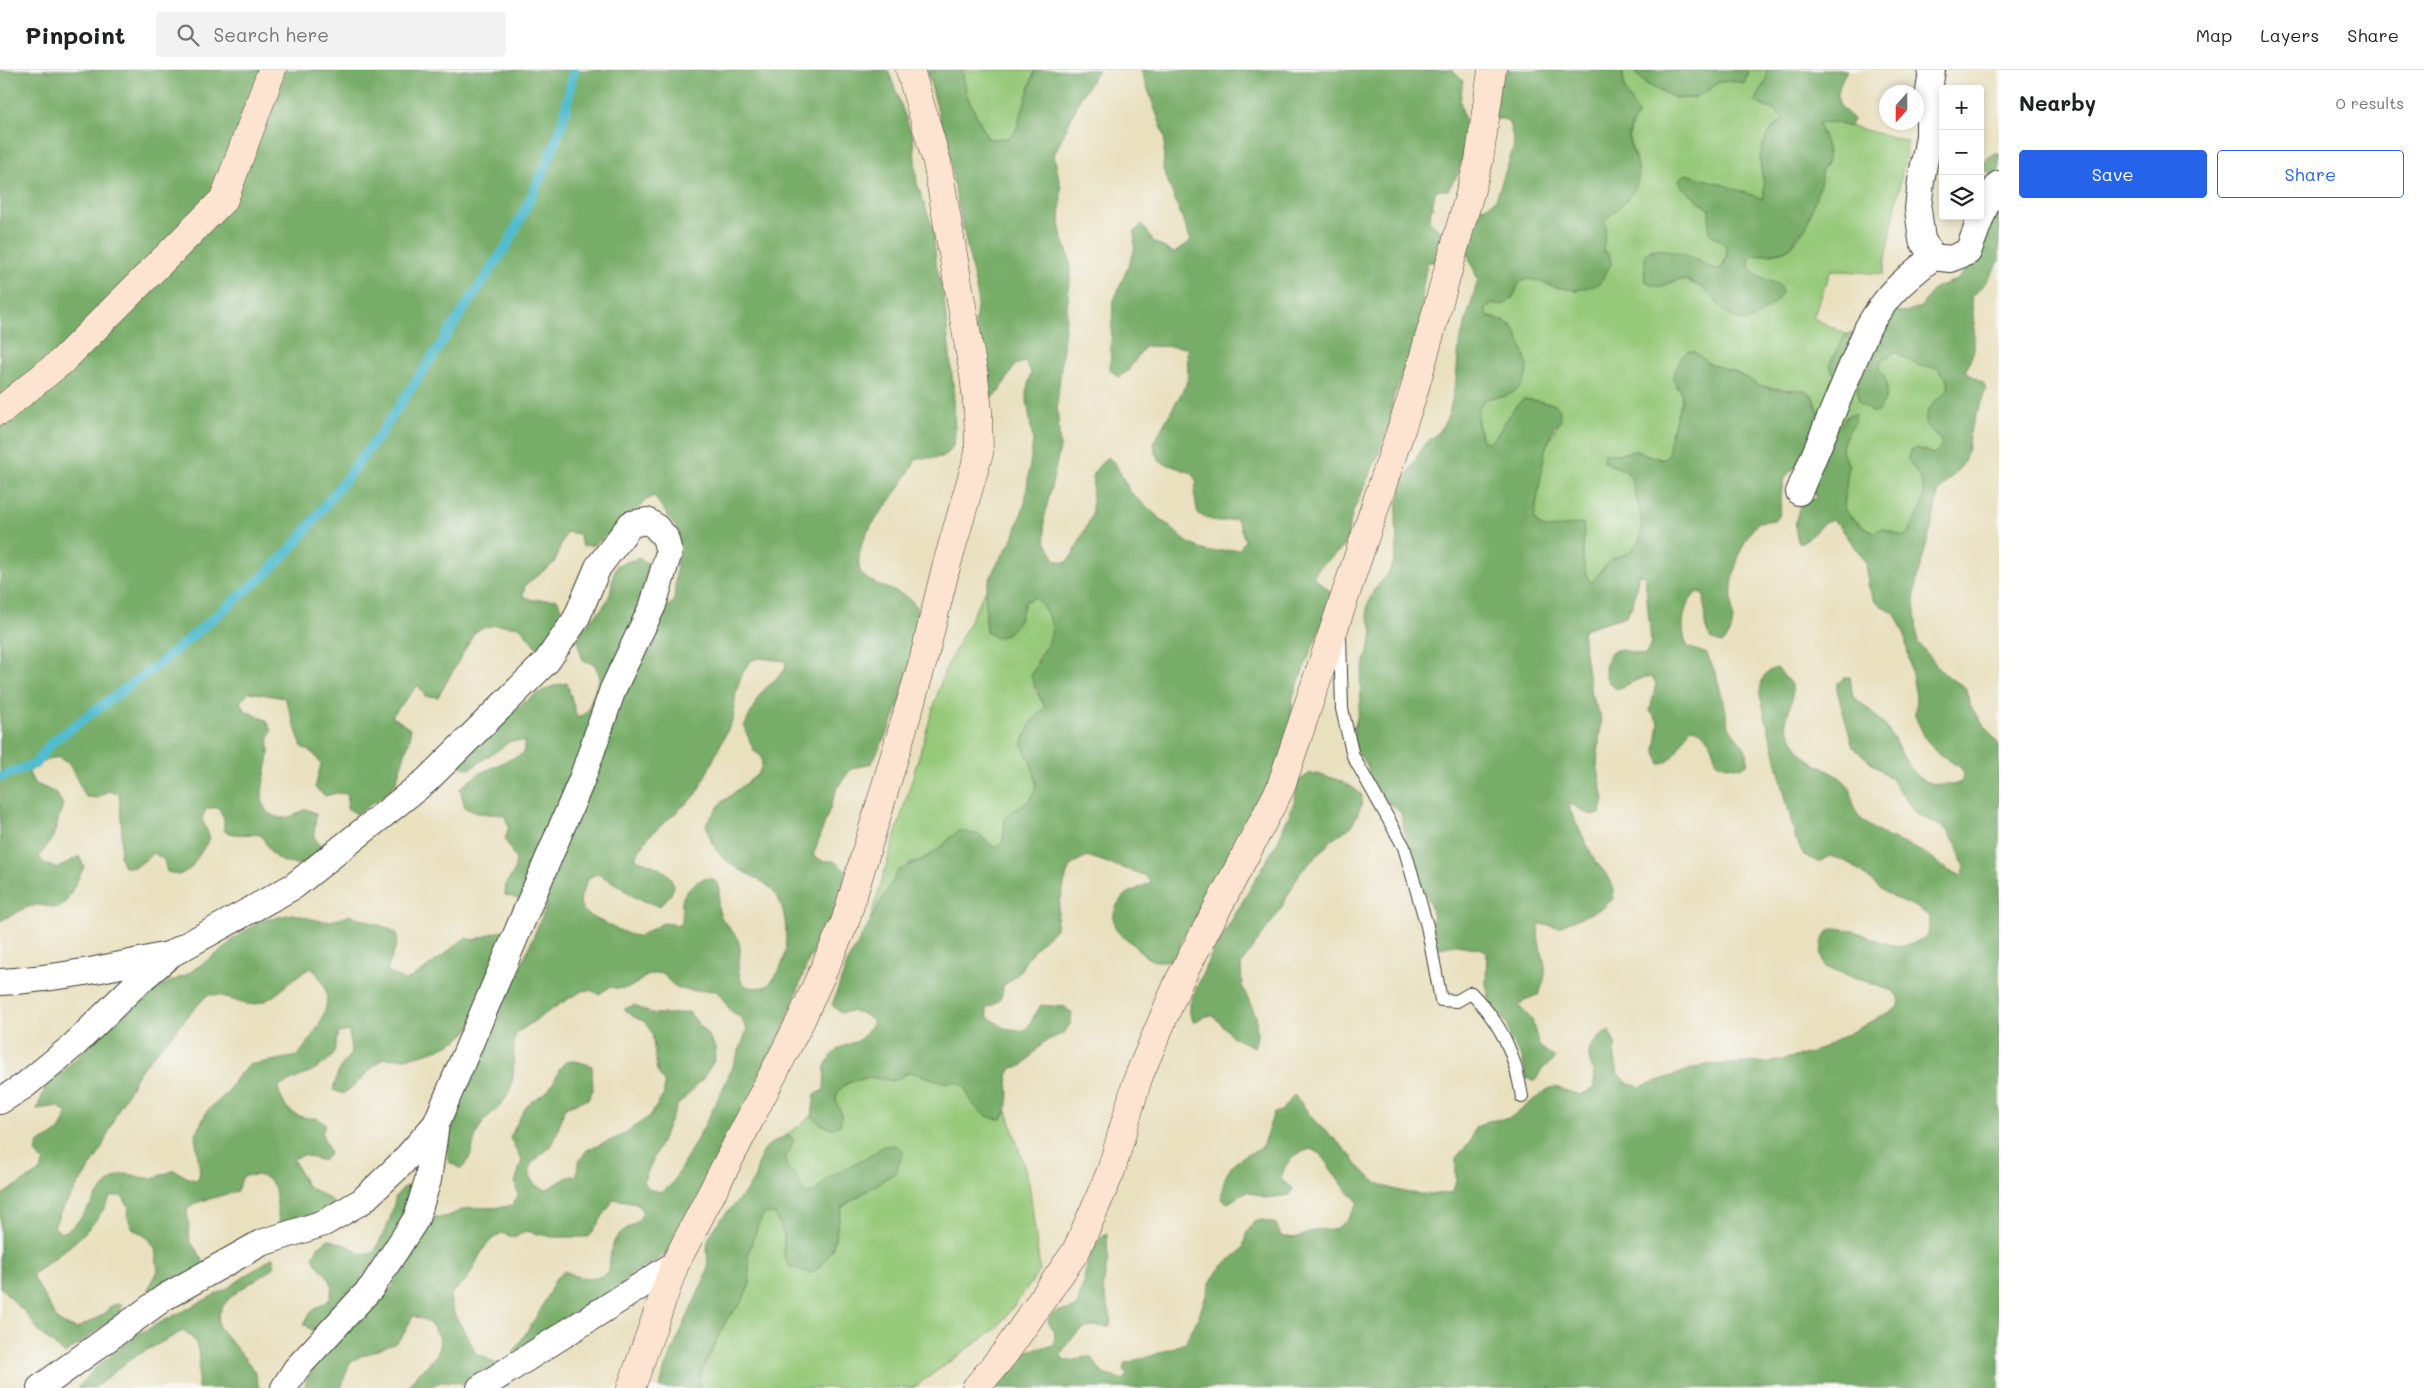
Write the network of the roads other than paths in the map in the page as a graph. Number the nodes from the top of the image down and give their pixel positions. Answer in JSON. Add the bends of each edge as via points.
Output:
{"nodes":[{"id":1,"x":272,"y":70,"type":"edge"},
{"id":2,"x":910,"y":70,"type":"edge"},
{"id":3,"x":1492,"y":70,"type":"edge"},
{"id":4,"x":1932,"y":70,"type":"edge"},
{"id":5,"x":1999,"y":184,"type":"edge"},
{"id":6,"x":1933,"y":257,"type":"junction"},
{"id":7,"x":0,"y":411,"type":"edge"},
{"id":8,"x":1799,"y":492,"type":"dead end"},
{"id":9,"x":1340,"y":614,"type":"junction"},
{"id":10,"x":171,"y":954,"type":"junction"},
{"id":11,"x":0,"y":982,"type":"edge"},
{"id":12,"x":1522,"y":1097,"type":"dead end"},
{"id":13,"x":0,"y":1101,"type":"edge"},
{"id":14,"x":436,"y":1124,"type":"junction"},
{"id":15,"x":675,"y":1264,"type":"junction"},
{"id":16,"x":40,"y":1388,"type":"edge"},
{"id":17,"x":284,"y":1388,"type":"edge"},
{"id":18,"x":480,"y":1388,"type":"edge"},
{"id":19,"x":631,"y":1388,"type":"edge"},
{"id":20,"x":976,"y":1388,"type":"edge"}],
"edges":[{"from":1,"to":7,"type":"street","via":[[224,199],[62,361]]},
{"from":2,"to":15,"type":"street","via":[[937,162],[974,376],[979,453],[923,661],[845,922],[801,1020]]},
{"from":3,"to":9,"type":"street","via":[[1479,162],[1413,394]]},
{"from":4,"to":6,"type":"street","via":[[1929,136],[1918,209],[1922,240]]},
{"from":5,"to":6,"type":"street","via":[[1986,204],[1968,252],[1950,259]]},
{"from":6,"to":8,"type":"street","via":[[1894,290],[1868,327]]},
{"from":9,"to":12,"type":"lane","via":[[1342,709],[1353,756],[1404,847],[1427,926],[1440,1000],[1458,1001],[1471,993],[1489,1011],[1506,1038]]},
{"from":9,"to":20,"type":"street","via":[[1280,789],[1179,981],[1138,1078],[1111,1170],[1076,1251]]},
{"from":10,"to":11,"type":"street","via":[[108,968]]},
{"from":10,"to":13,"type":"street","via":[[74,1045],[24,1086]]},
{"from":10,"to":14,"type":"street","via":[[294,886],[427,780],[547,661],[576,619],[598,567],[631,524],[646,521],[655,526],[665,537],[669,552],[652,605],[613,689],[582,779]]},
{"from":14,"to":16,"type":"street","via":[[362,1201],[324,1223],[261,1243],[165,1297]]},
{"from":14,"to":17,"type":"street","via":[[428,1180],[416,1219],[372,1287],[296,1369]]},
{"from":15,"to":18,"type":"street"},
{"from":15,"to":19,"type":"street"}]}
